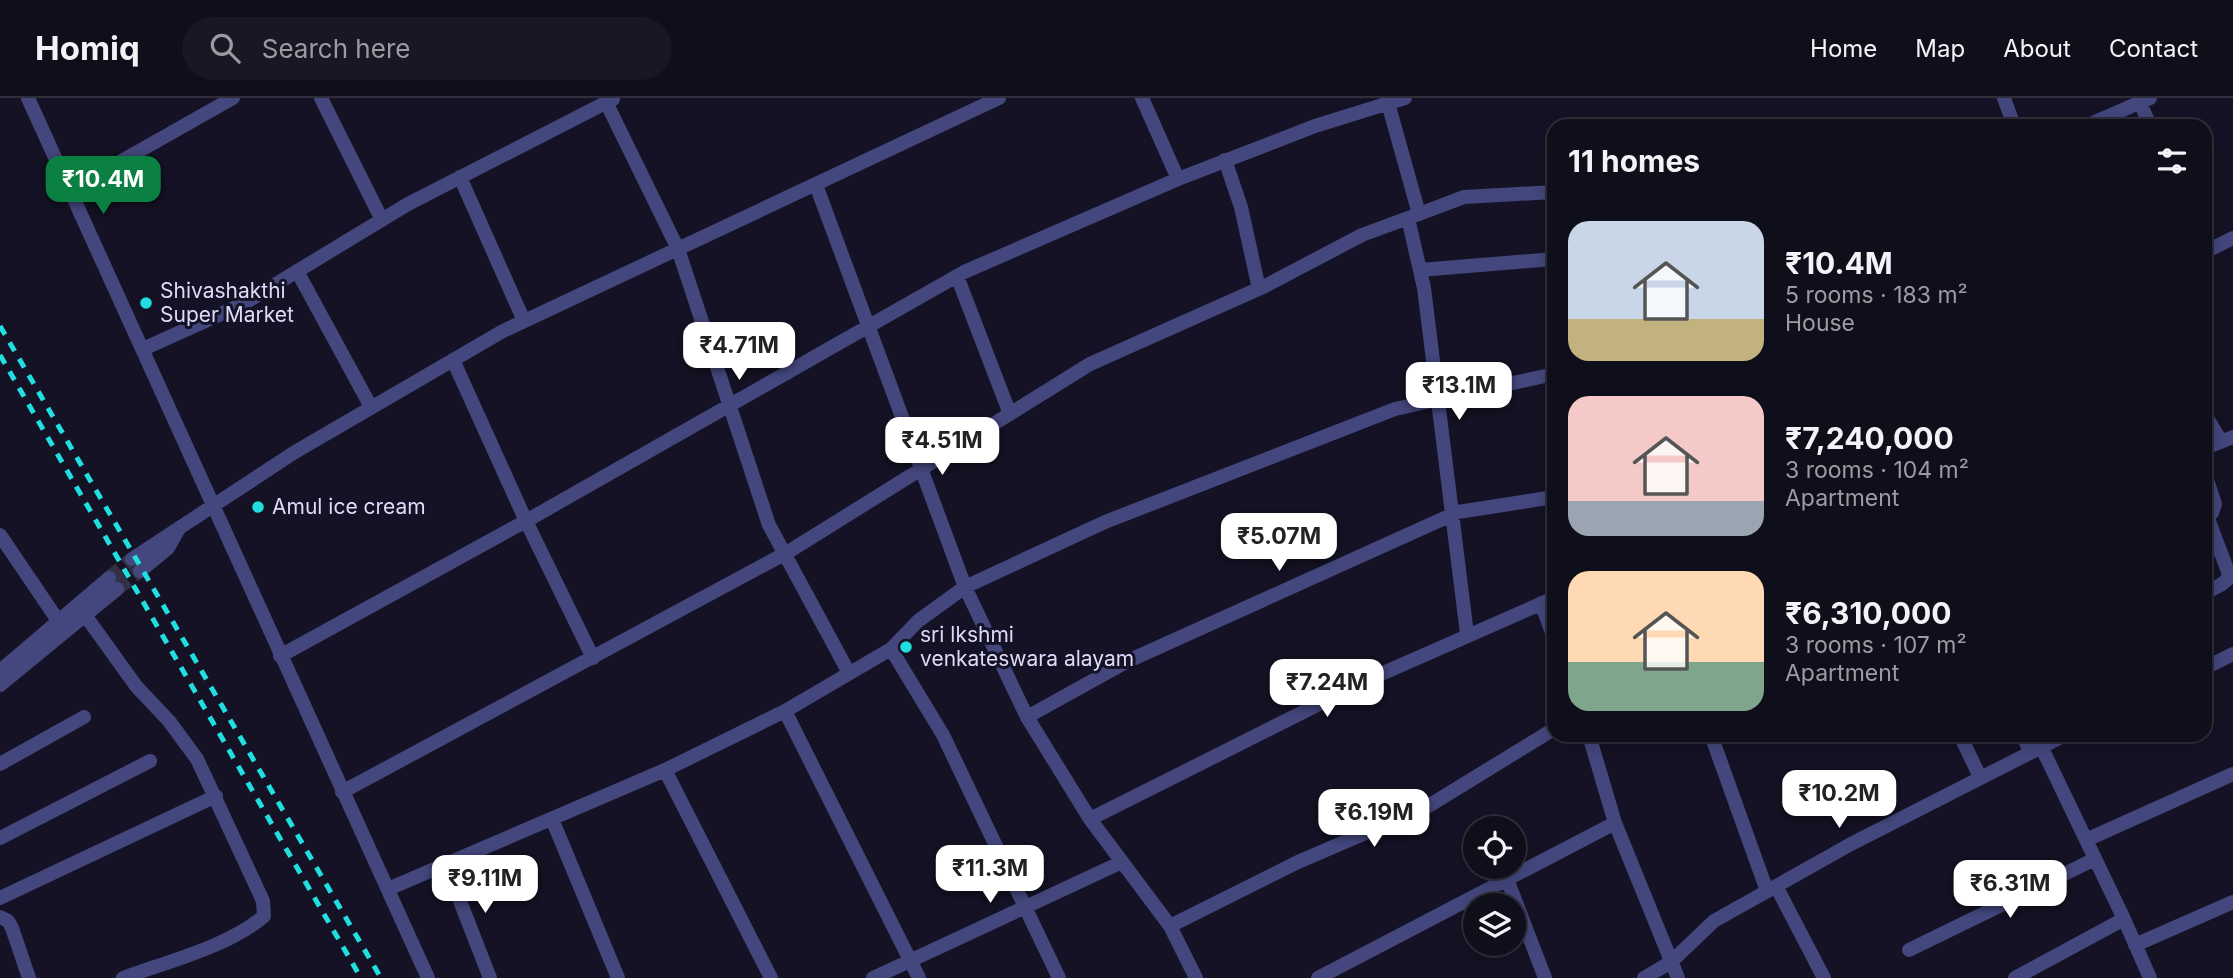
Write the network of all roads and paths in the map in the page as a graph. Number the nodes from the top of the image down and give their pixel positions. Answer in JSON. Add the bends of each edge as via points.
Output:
{"nodes":[{"id":1,"x":28,"y":98,"type":"edge"},
{"id":2,"x":233,"y":98,"type":"edge"},
{"id":3,"x":321,"y":98,"type":"edge"},
{"id":4,"x":999,"y":98,"type":"edge"},
{"id":5,"x":1142,"y":98,"type":"edge"},
{"id":6,"x":1405,"y":98,"type":"edge"},
{"id":7,"x":2004,"y":98,"type":"edge"},
{"id":8,"x":610,"y":100,"type":"edge"},
{"id":9,"x":2145,"y":100,"type":"edge"},
{"id":10,"x":1388,"y":103,"type":"junction"},
{"id":11,"x":2012,"y":119,"type":"edge"},
{"id":12,"x":2102,"y":119,"type":"edge"},
{"id":13,"x":2149,"y":119,"type":"edge"},
{"id":14,"x":1226,"y":160,"type":"junction"},
{"id":15,"x":460,"y":177,"type":"junction"},
{"id":16,"x":1178,"y":179,"type":"junction"},
{"id":17,"x":816,"y":185,"type":"junction"},
{"id":18,"x":72,"y":189,"type":"junction"},
{"id":19,"x":1547,"y":192,"type":"edge"},
{"id":20,"x":1414,"y":216,"type":"junction"},
{"id":21,"x":382,"y":220,"type":"junction"},
{"id":22,"x":2233,"y":238,"type":"edge"},
{"id":23,"x":2212,"y":248,"type":"edge"},
{"id":24,"x":678,"y":249,"type":"junction"},
{"id":25,"x":1547,"y":260,"type":"edge"},
{"id":26,"x":1420,"y":270,"type":"junction"},
{"id":27,"x":297,"y":271,"type":"junction"},
{"id":28,"x":957,"y":276,"type":"junction"},
{"id":29,"x":1259,"y":289,"type":"junction"},
{"id":30,"x":524,"y":320,"type":"junction"},
{"id":31,"x":870,"y":326,"type":"junction"},
{"id":32,"x":143,"y":349,"type":"junction"},
{"id":33,"x":453,"y":360,"type":"junction"},
{"id":34,"x":1547,"y":376,"type":"edge"},
{"id":35,"x":1438,"y":399,"type":"junction"},
{"id":36,"x":728,"y":406,"type":"junction"},
{"id":37,"x":371,"y":407,"type":"junction"},
{"id":38,"x":1010,"y":414,"type":"junction"},
{"id":39,"x":2212,"y":423,"type":"edge"},
{"id":40,"x":2227,"y":439,"type":"edge"},
{"id":41,"x":923,"y":468,"type":"junction"},
{"id":42,"x":1547,"y":498,"type":"edge"},
{"id":43,"x":213,"y":506,"type":"junction"},
{"id":44,"x":1454,"y":514,"type":"junction"},
{"id":45,"x":526,"y":521,"type":"junction"},
{"id":46,"x":2212,"y":531,"type":"edge"},
{"id":47,"x":0,"y":535,"type":"edge"},
{"id":48,"x":783,"y":555,"type":"junction"},
{"id":49,"x":136,"y":565,"type":"tunnel mouth"},
{"id":50,"x":2231,"y":576,"type":"edge"},
{"id":51,"x":965,"y":587,"type":"junction"},
{"id":52,"x":2212,"y":589,"type":"edge"},
{"id":53,"x":1547,"y":601,"type":"edge"},
{"id":54,"x":85,"y":615,"type":"junction"},
{"id":55,"x":59,"y":622,"type":"junction"},
{"id":56,"x":1467,"y":634,"type":"junction"},
{"id":57,"x":891,"y":649,"type":"junction"},
{"id":58,"x":2233,"y":654,"type":"edge"},
{"id":59,"x":280,"y":656,"type":"junction"},
{"id":60,"x":593,"y":658,"type":"junction"},
{"id":61,"x":2212,"y":664,"type":"edge"},
{"id":62,"x":0,"y":671,"type":"edge"},
{"id":63,"x":849,"y":673,"type":"junction"},
{"id":64,"x":0,"y":685,"type":"edge"},
{"id":65,"x":785,"y":711,"type":"junction"},
{"id":66,"x":84,"y":717,"type":"dead end"},
{"id":67,"x":1027,"y":717,"type":"junction"},
{"id":68,"x":1547,"y":733,"type":"edge"},
{"id":69,"x":1592,"y":742,"type":"edge"},
{"id":70,"x":1714,"y":742,"type":"edge"},
{"id":71,"x":1963,"y":742,"type":"edge"},
{"id":72,"x":2029,"y":742,"type":"edge"},
{"id":73,"x":2050,"y":742,"type":"edge"},
{"id":74,"x":2035,"y":749,"type":"junction"},
{"id":75,"x":150,"y":761,"type":"dead end"},
{"id":76,"x":0,"y":764,"type":"edge"},
{"id":77,"x":665,"y":770,"type":"junction"},
{"id":78,"x":2233,"y":774,"type":"edge"},
{"id":79,"x":1980,"y":778,"type":"junction"},
{"id":80,"x":342,"y":792,"type":"junction"},
{"id":81,"x":216,"y":796,"type":"junction"},
{"id":82,"x":552,"y":819,"type":"junction"},
{"id":83,"x":1090,"y":819,"type":"junction"},
{"id":84,"x":1615,"y":823,"type":"junction"},
{"id":85,"x":0,"y":838,"type":"edge"},
{"id":86,"x":2086,"y":840,"type":"junction"},
{"id":87,"x":2095,"y":859,"type":"junction"},
{"id":88,"x":1122,"y":862,"type":"junction"},
{"id":89,"x":446,"y":865,"type":"junction"},
{"id":90,"x":1526,"y":869,"type":"edge"},
{"id":91,"x":1507,"y":879,"type":"joint"},
{"id":92,"x":1771,"y":889,"type":"junction"},
{"id":93,"x":388,"y":890,"type":"junction"},
{"id":94,"x":0,"y":898,"type":"edge"},
{"id":95,"x":2233,"y":902,"type":"edge"},
{"id":96,"x":1026,"y":908,"type":"junction"},
{"id":97,"x":0,"y":917,"type":"edge"},
{"id":98,"x":2124,"y":919,"type":"junction"},
{"id":99,"x":1170,"y":926,"type":"junction"},
{"id":100,"x":2135,"y":945,"type":"junction"},
{"id":101,"x":1909,"y":950,"type":"dead end"},
{"id":102,"x":910,"y":960,"type":"junction"},
{"id":103,"x":1671,"y":962,"type":"junction"},
{"id":104,"x":29,"y":978,"type":"edge"},
{"id":105,"x":123,"y":978,"type":"edge"},
{"id":106,"x":428,"y":978,"type":"edge"},
{"id":107,"x":490,"y":978,"type":"edge"},
{"id":108,"x":618,"y":978,"type":"edge"},
{"id":109,"x":771,"y":978,"type":"edge"},
{"id":110,"x":873,"y":978,"type":"edge"},
{"id":111,"x":919,"y":978,"type":"edge"},
{"id":112,"x":1059,"y":978,"type":"edge"},
{"id":113,"x":1196,"y":978,"type":"edge"},
{"id":114,"x":1318,"y":978,"type":"edge"},
{"id":115,"x":1545,"y":978,"type":"edge"},
{"id":116,"x":1644,"y":978,"type":"edge"},
{"id":117,"x":1678,"y":978,"type":"edge"},
{"id":118,"x":1824,"y":978,"type":"edge"},
{"id":119,"x":2015,"y":978,"type":"edge"},
{"id":120,"x":2150,"y":978,"type":"edge"}],
"edges":[{"from":1,"to":18,"type":"street"},
{"from":2,"to":18,"type":"street"},
{"from":3,"to":21,"type":"street"},
{"from":4,"to":17,"type":"street"},
{"from":5,"to":16,"type":"street"},
{"from":6,"to":10,"type":"street"},
{"from":7,"to":11,"type":"street"},
{"from":8,"to":15,"type":"street"},
{"from":8,"to":24,"type":"street"},
{"from":9,"to":12,"type":"street"},
{"from":9,"to":13,"type":"street"},
{"from":10,"to":14,"type":"street"},
{"from":10,"to":20,"type":"street"},
{"from":14,"to":16,"type":"street"},
{"from":14,"to":29,"type":"street"},
{"from":15,"to":21,"type":"street"},
{"from":15,"to":30,"type":"street"},
{"from":16,"to":28,"type":"street"},
{"from":17,"to":24,"type":"street"},
{"from":17,"to":31,"type":"street"},
{"from":18,"to":32,"type":"street"},
{"from":19,"to":20,"type":"street","via":[[1464,197]]},
{"from":20,"to":26,"type":"street"},
{"from":20,"to":29,"type":"street","via":[[1362,235]]},
{"from":21,"to":27,"type":"street"},
{"from":22,"to":23,"type":"street"},
{"from":24,"to":30,"type":"street"},
{"from":24,"to":36,"type":"street"},
{"from":25,"to":26,"type":"street"},
{"from":26,"to":35,"type":"street"},
{"from":27,"to":32,"type":"street","via":[[243,304]]},
{"from":27,"to":37,"type":"street"},
{"from":28,"to":31,"type":"street"},
{"from":28,"to":38,"type":"street"},
{"from":29,"to":38,"type":"street","via":[[1090,364]]},
{"from":30,"to":33,"type":"street"},
{"from":31,"to":36,"type":"street"},
{"from":31,"to":41,"type":"street"},
{"from":32,"to":43,"type":"street"},
{"from":33,"to":37,"type":"street"},
{"from":33,"to":45,"type":"street"},
{"from":34,"to":35,"type":"street"},
{"from":35,"to":44,"type":"street"},
{"from":35,"to":51,"type":"street","via":[[1395,409],[1194,486]]},
{"from":36,"to":45,"type":"street"},
{"from":36,"to":48,"type":"street"},
{"from":37,"to":43,"type":"street"},
{"from":38,"to":41,"type":"street"},
{"from":39,"to":40,"type":"street"},
{"from":41,"to":48,"type":"street"},
{"from":41,"to":51,"type":"street"},
{"from":42,"to":44,"type":"street"},
{"from":43,"to":49,"type":"street","via":[[178,529],[168,548]]},
{"from":43,"to":59,"type":"street"},
{"from":44,"to":56,"type":"street"},
{"from":44,"to":67,"type":"street","via":[[1128,661]]},
{"from":45,"to":59,"type":"street"},
{"from":45,"to":60,"type":"street"},
{"from":46,"to":50,"type":"street"},
{"from":47,"to":55,"type":"street"},
{"from":48,"to":60,"type":"street"},
{"from":48,"to":63,"type":"street"},
{"from":50,"to":52,"type":"street"},
{"from":51,"to":57,"type":"street","via":[[918,621]]},
{"from":51,"to":67,"type":"street"},
{"from":53,"to":56,"type":"street"},
{"from":54,"to":55,"type":"street","via":[[113,583]]},
{"from":54,"to":64,"type":"street"},
{"from":54,"to":81,"type":"street","via":[[197,759]]},
{"from":55,"to":62,"type":"street"},
{"from":56,"to":83,"type":"street"},
{"from":57,"to":63,"type":"street"},
{"from":57,"to":96,"type":"street","via":[[943,736]]},
{"from":58,"to":61,"type":"street"},
{"from":59,"to":80,"type":"street"},
{"from":60,"to":80,"type":"street"},
{"from":63,"to":65,"type":"street"},
{"from":65,"to":77,"type":"street"},
{"from":65,"to":102,"type":"street"},
{"from":66,"to":76,"type":"street"},
{"from":67,"to":83,"type":"street"},
{"from":68,"to":99,"type":"street","via":[[1430,805],[1298,862]]},
{"from":69,"to":84,"type":"street"},
{"from":70,"to":92,"type":"street"},
{"from":71,"to":79,"type":"street"},
{"from":72,"to":74,"type":"street"},
{"from":73,"to":74,"type":"street"},
{"from":74,"to":79,"type":"street"},
{"from":74,"to":86,"type":"street"},
{"from":75,"to":85,"type":"street"},
{"from":77,"to":82,"type":"street"},
{"from":77,"to":109,"type":"street"},
{"from":78,"to":86,"type":"street"},
{"from":79,"to":92,"type":"street"},
{"from":80,"to":93,"type":"street"},
{"from":81,"to":94,"type":"street"},
{"from":81,"to":105,"type":"street","via":[[263,901],[264,916],[215,943]]},
{"from":82,"to":89,"type":"street"},
{"from":82,"to":108,"type":"street"},
{"from":83,"to":88,"type":"street"},
{"from":84,"to":90,"type":"street"},
{"from":84,"to":103,"type":"street"},
{"from":86,"to":87,"type":"street"},
{"from":87,"to":98,"type":"street"},
{"from":87,"to":101,"type":"street"},
{"from":88,"to":96,"type":"street"},
{"from":88,"to":99,"type":"street"},
{"from":89,"to":93,"type":"street"},
{"from":89,"to":107,"type":"street"},
{"from":91,"to":114,"type":"street"},
{"from":91,"to":115,"type":"street"},
{"from":92,"to":103,"type":"street","via":[[1714,920]]},
{"from":92,"to":118,"type":"street"},
{"from":93,"to":106,"type":"street"},
{"from":95,"to":100,"type":"street"},
{"from":96,"to":102,"type":"street"},
{"from":96,"to":112,"type":"street"},
{"from":97,"to":104,"type":"street","via":[[12,928]]},
{"from":98,"to":100,"type":"street"},
{"from":98,"to":119,"type":"street"},
{"from":99,"to":113,"type":"street"},
{"from":100,"to":120,"type":"street"},
{"from":102,"to":110,"type":"street"},
{"from":102,"to":111,"type":"street"},
{"from":103,"to":116,"type":"street"},
{"from":103,"to":117,"type":"street"}]}
